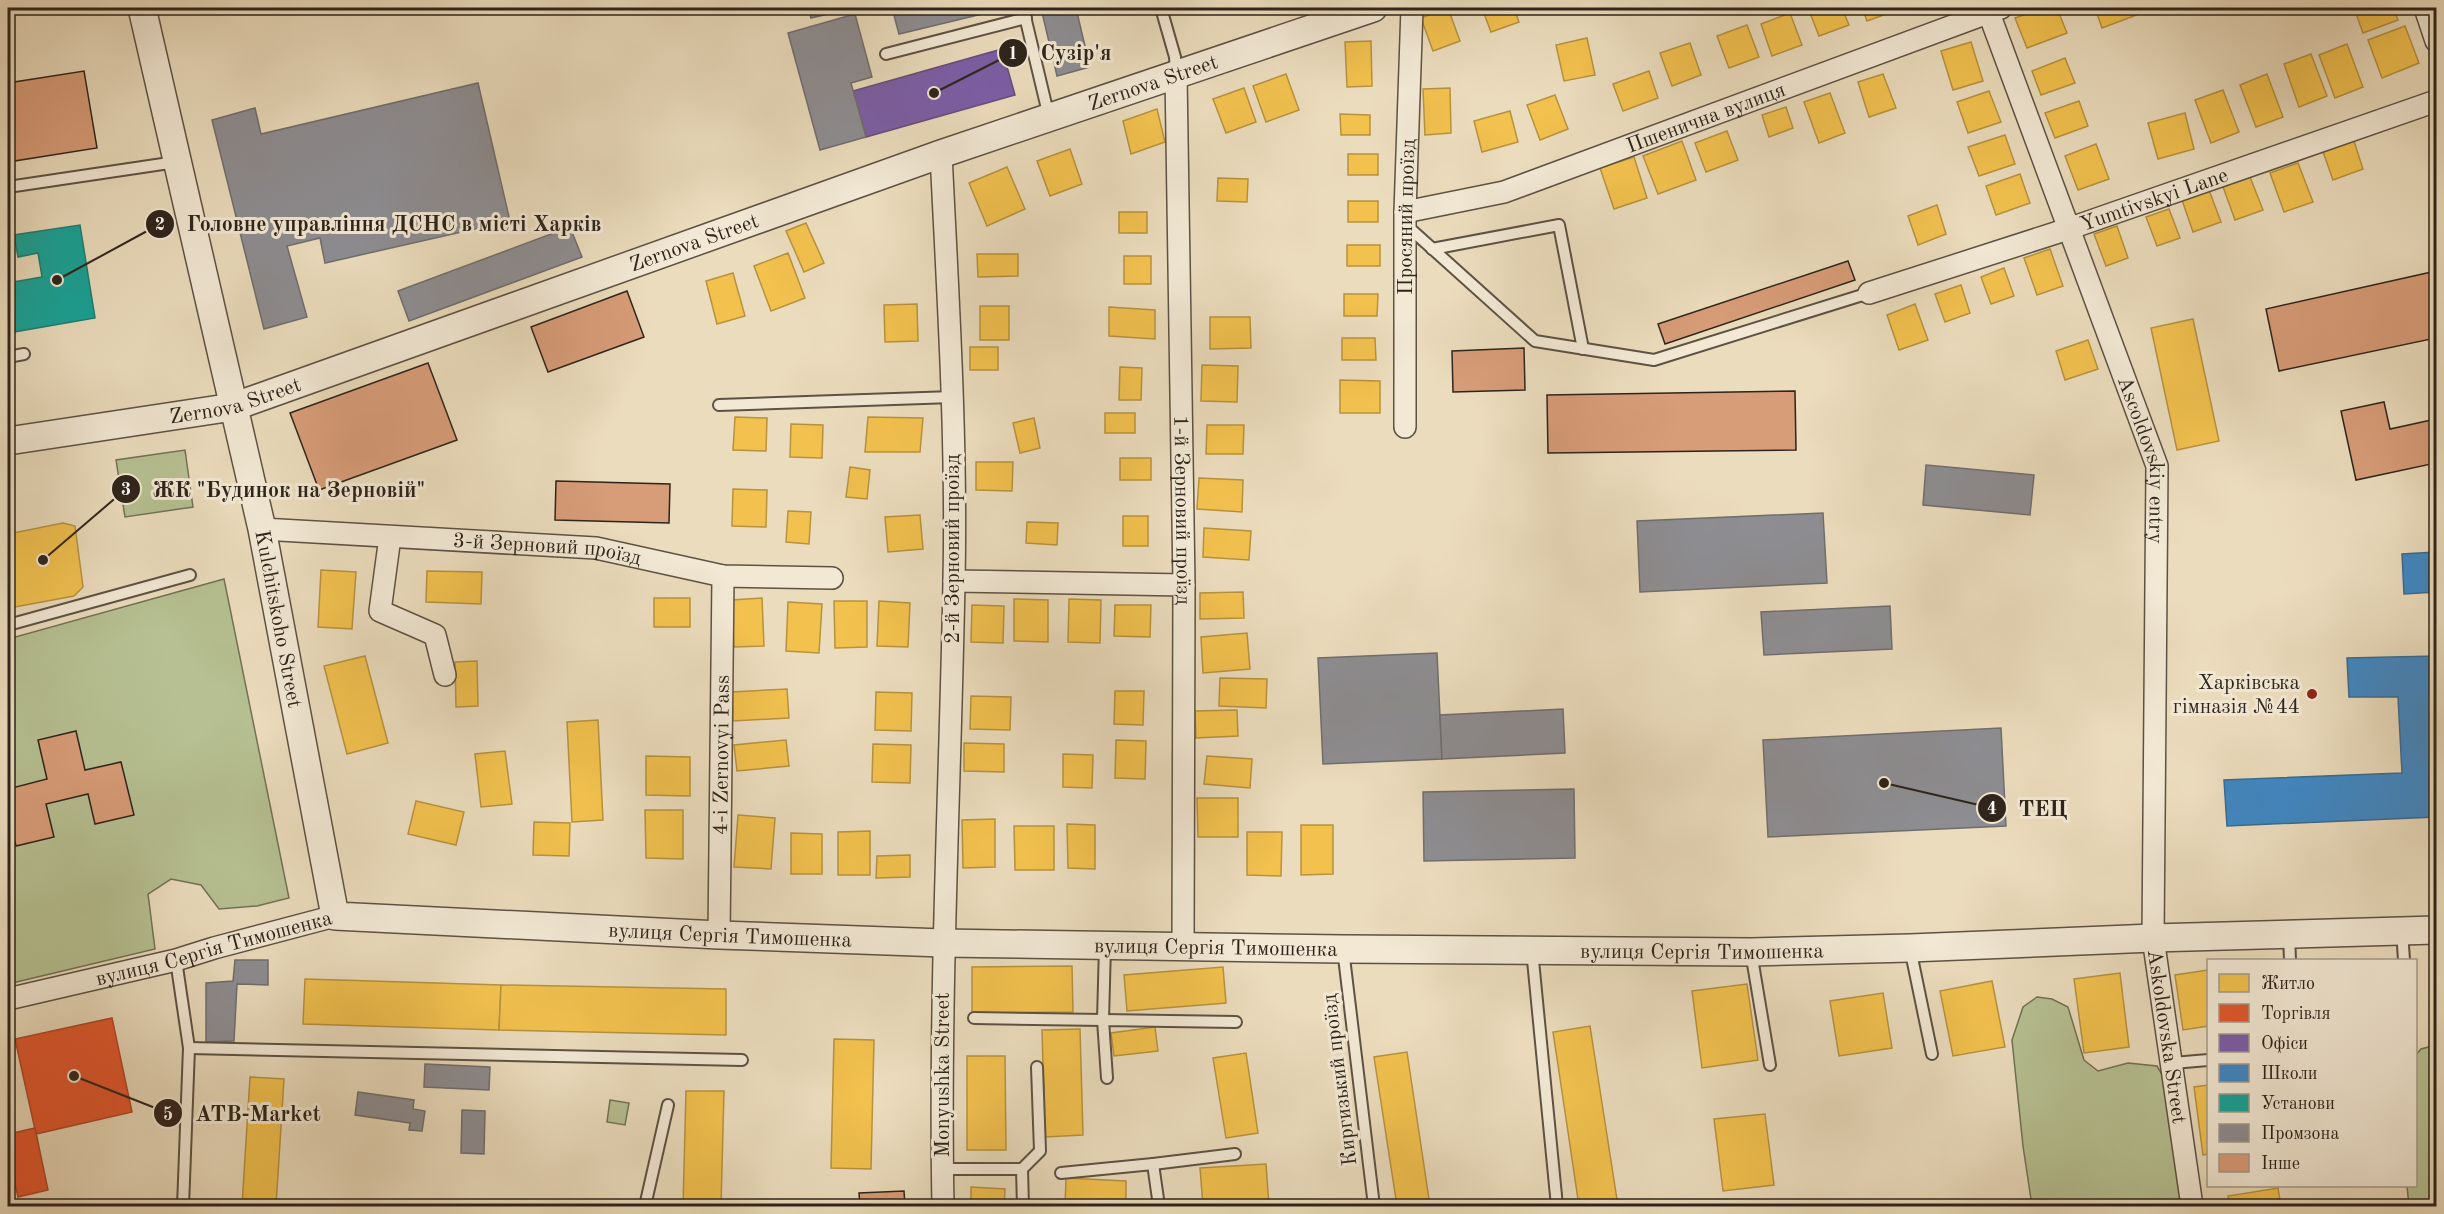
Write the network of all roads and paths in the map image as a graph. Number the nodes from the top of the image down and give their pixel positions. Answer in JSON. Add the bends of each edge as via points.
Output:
{"nodes":[{"id":1,"x":142,"y":8,"type":"edge"},
{"id":2,"x":1161,"y":8,"type":"edge"},
{"id":3,"x":1373,"y":8,"type":"edge"},
{"id":4,"x":1412,"y":8,"type":"edge"},
{"id":5,"x":2425,"y":8,"type":"edge"},
{"id":6,"x":1992,"y":9,"type":"edge"},
{"id":7,"x":1024,"y":13,"type":"edge"},
{"id":8,"x":2436,"y":41,"type":"edge"},
{"id":9,"x":886,"y":54,"type":"dead end"},
{"id":10,"x":1176,"y":74,"type":"junction"},
{"id":11,"x":2436,"y":101,"type":"edge"},
{"id":12,"x":1049,"y":117,"type":"junction"},
{"id":13,"x":941,"y":154,"type":"junction"},
{"id":14,"x":177,"y":162,"type":"junction"},
{"id":15,"x":8,"y":187,"type":"edge"},
{"id":16,"x":1405,"y":218,"type":"junction"},
{"id":17,"x":2068,"y":230,"type":"junction"},
{"id":18,"x":1432,"y":249,"type":"junction"},
{"id":19,"x":1869,"y":293,"type":"joint"},
{"id":20,"x":1583,"y":349,"type":"junction"},
{"id":21,"x":24,"y":354,"type":"dead end"},
{"id":22,"x":8,"y":357,"type":"edge"},
{"id":23,"x":952,"y":397,"type":"junction"},
{"id":24,"x":719,"y":405,"type":"dead end"},
{"id":25,"x":232,"y":407,"type":"junction"},
{"id":26,"x":1405,"y":427,"type":"dead end"},
{"id":27,"x":8,"y":441,"type":"edge"},
{"id":28,"x":262,"y":530,"type":"junction"},
{"id":29,"x":390,"y":537,"type":"junction"},
{"id":30,"x":190,"y":575,"type":"dead end"},
{"id":31,"x":723,"y":576,"type":"junction"},
{"id":32,"x":832,"y":578,"type":"dead end"},
{"id":33,"x":954,"y":580,"type":"junction"},
{"id":34,"x":1184,"y":585,"type":"junction"},
{"id":35,"x":8,"y":626,"type":"edge"},
{"id":36,"x":445,"y":675,"type":"dead end"},
{"id":37,"x":335,"y":915,"type":"junction"},
{"id":38,"x":2436,"y":930,"type":"edge"},
{"id":39,"x":2402,"y":931,"type":"junction"},
{"id":40,"x":719,"y":935,"type":"junction"},
{"id":41,"x":2153,"y":938,"type":"junction"},
{"id":42,"x":943,"y":943,"type":"junction"},
{"id":43,"x":1105,"y":945,"type":"junction"},
{"id":44,"x":1183,"y":946,"type":"junction"},
{"id":45,"x":1910,"y":948,"type":"junction"},
{"id":46,"x":2289,"y":948,"type":"edge"},
{"id":47,"x":1343,"y":949,"type":"junction"},
{"id":48,"x":1532,"y":949,"type":"junction"},
{"id":49,"x":1750,"y":951,"type":"junction"},
{"id":50,"x":2404,"y":959,"type":"edge"},
{"id":51,"x":176,"y":960,"type":"junction"},
{"id":52,"x":8,"y":999,"type":"edge"},
{"id":53,"x":974,"y":1018,"type":"dead end"},
{"id":54,"x":1103,"y":1020,"type":"junction"},
{"id":55,"x":1236,"y":1022,"type":"dead end"},
{"id":56,"x":189,"y":1048,"type":"junction"},
{"id":57,"x":1932,"y":1054,"type":"dead end"},
{"id":58,"x":742,"y":1060,"type":"dead end"},
{"id":59,"x":2207,"y":1060,"type":"edge"},
{"id":60,"x":2173,"y":1063,"type":"junction"},
{"id":61,"x":1770,"y":1065,"type":"dead end"},
{"id":62,"x":1036,"y":1068,"type":"dead end"},
{"id":63,"x":1107,"y":1078,"type":"dead end"},
{"id":64,"x":668,"y":1105,"type":"dead end"},
{"id":65,"x":1235,"y":1154,"type":"dead end"},
{"id":66,"x":1154,"y":1164,"type":"junction"},
{"id":67,"x":942,"y":1169,"type":"junction"},
{"id":68,"x":1022,"y":1169,"type":"junction"},
{"id":69,"x":1062,"y":1173,"type":"dead end"},
{"id":70,"x":183,"y":1206,"type":"edge"},
{"id":71,"x":645,"y":1206,"type":"edge"},
{"id":72,"x":943,"y":1206,"type":"edge"},
{"id":73,"x":1023,"y":1206,"type":"edge"},
{"id":74,"x":1160,"y":1206,"type":"edge"},
{"id":75,"x":1374,"y":1206,"type":"edge"},
{"id":76,"x":1557,"y":1206,"type":"edge"},
{"id":77,"x":2192,"y":1206,"type":"edge"}],
"edges":[{"from":1,"to":14,"type":"street","name":"Kulchitskoho Street"},
{"from":2,"to":10,"type":"lane"},
{"from":3,"to":10,"type":"street","name":"Zernova Street"},
{"from":4,"to":16,"type":"street","name":"Просяний проїзд"},
{"from":5,"to":8,"type":"street"},
{"from":6,"to":16,"type":"street","name":"Пшенична вулиця","via":[[1504,192]]},
{"from":6,"to":17,"type":"street","name":"Ascoldovskiy entry"},
{"from":7,"to":9,"type":"lane"},
{"from":7,"to":12,"type":"lane"},
{"from":10,"to":12,"type":"street","name":"Zernova Street"},
{"from":10,"to":34,"type":"street","name":"1-й Зерновий проїзд"},
{"from":11,"to":17,"type":"street","name":"Yumtivskyi Lane"},
{"from":12,"to":13,"type":"street","name":"Zernova Street"},
{"from":13,"to":23,"type":"street","name":"2-й Зерновий проїзд"},
{"from":13,"to":25,"type":"street","name":"Zernova Street"},
{"from":14,"to":15,"type":"lane"},
{"from":14,"to":25,"type":"street","name":"Kulchitskoho Street"},
{"from":16,"to":18,"type":"lane"},
{"from":16,"to":26,"type":"street","name":"Просяний проїзд"},
{"from":17,"to":19,"type":"street","name":"Yumtivskyi Lane"},
{"from":17,"to":41,"type":"street","name":"Ascoldovskiy entry","via":[[2157,466]]},
{"from":18,"to":20,"type":"lane","via":[[1535,341]]},
{"from":18,"to":20,"type":"lane","via":[[1559,225]]},
{"from":19,"to":20,"type":"lane","via":[[1654,360]]},
{"from":21,"to":22,"type":"lane"},
{"from":23,"to":24,"type":"lane"},
{"from":23,"to":33,"type":"street","name":"2-й Зерновий проїзд"},
{"from":25,"to":27,"type":"street","name":"Zernova Street"},
{"from":25,"to":28,"type":"street","name":"Kulchitskoho Street"},
{"from":28,"to":29,"type":"street","name":"3-й Зерновий проїзд"},
{"from":28,"to":37,"type":"street","name":"Kulchitskoho Street"},
{"from":29,"to":31,"type":"street","name":"3-й Зерновий проїзд","via":[[596,548]]},
{"from":29,"to":36,"type":"street","via":[[380,611],[435,635]]},
{"from":30,"to":35,"type":"lane"},
{"from":31,"to":32,"type":"street","name":"3-й Зерновий проїзд"},
{"from":31,"to":40,"type":"street","name":"4-i Zernovyi Pass"},
{"from":33,"to":34,"type":"street"},
{"from":33,"to":42,"type":"street","name":"2-й Зерновий проїзд"},
{"from":34,"to":44,"type":"street","name":"1-й Зерновий проїзд"},
{"from":37,"to":40,"type":"street","name":"вулиця Сергія Тимошенка"},
{"from":37,"to":51,"type":"street","name":"вулиця Сергія Тимошенка"},
{"from":38,"to":39,"type":"street","name":"вулиця Сергія Тимошенка"},
{"from":39,"to":46,"type":"street","name":"вулиця Сергія Тимошенка"},
{"from":39,"to":50,"type":"lane"},
{"from":40,"to":42,"type":"street","name":"вулиця Сергія Тимошенка"},
{"from":41,"to":45,"type":"street","name":"вулиця Сергія Тимошенка"},
{"from":41,"to":46,"type":"street","name":"вулиця Сергія Тимошенка"},
{"from":41,"to":60,"type":"street","name":"Askoldovska Street"},
{"from":42,"to":43,"type":"street","name":"вулиця Сергія Тимошенка"},
{"from":42,"to":67,"type":"street","name":"Monyushka Street"},
{"from":43,"to":44,"type":"street","name":"вулиця Сергія Тимошенка"},
{"from":43,"to":54,"type":"lane"},
{"from":44,"to":47,"type":"street","name":"вулиця Сергія Тимошенка"},
{"from":45,"to":49,"type":"street","name":"вулиця Сергія Тимошенка"},
{"from":45,"to":57,"type":"lane"},
{"from":47,"to":48,"type":"street","name":"вулиця Сергія Тимошенка"},
{"from":47,"to":75,"type":"lane","name":"Киргизький проїзд"},
{"from":48,"to":49,"type":"street","name":"вулиця Сергія Тимошенка"},
{"from":48,"to":76,"type":"lane"},
{"from":49,"to":61,"type":"lane"},
{"from":51,"to":52,"type":"street","name":"вулиця Сергія Тимошенка"},
{"from":51,"to":56,"type":"lane"},
{"from":53,"to":54,"type":"lane"},
{"from":54,"to":55,"type":"lane"},
{"from":54,"to":63,"type":"lane"},
{"from":56,"to":58,"type":"lane"},
{"from":56,"to":70,"type":"lane"},
{"from":59,"to":60,"type":"lane"},
{"from":60,"to":77,"type":"street","name":"Askoldovska Street"},
{"from":62,"to":68,"type":"lane","via":[[1040,1151]]},
{"from":64,"to":71,"type":"lane"},
{"from":65,"to":66,"type":"lane"},
{"from":66,"to":69,"type":"lane"},
{"from":66,"to":74,"type":"lane"},
{"from":67,"to":68,"type":"lane"},
{"from":67,"to":72,"type":"street","name":"Monyushka Street"},
{"from":68,"to":73,"type":"lane"}]}
